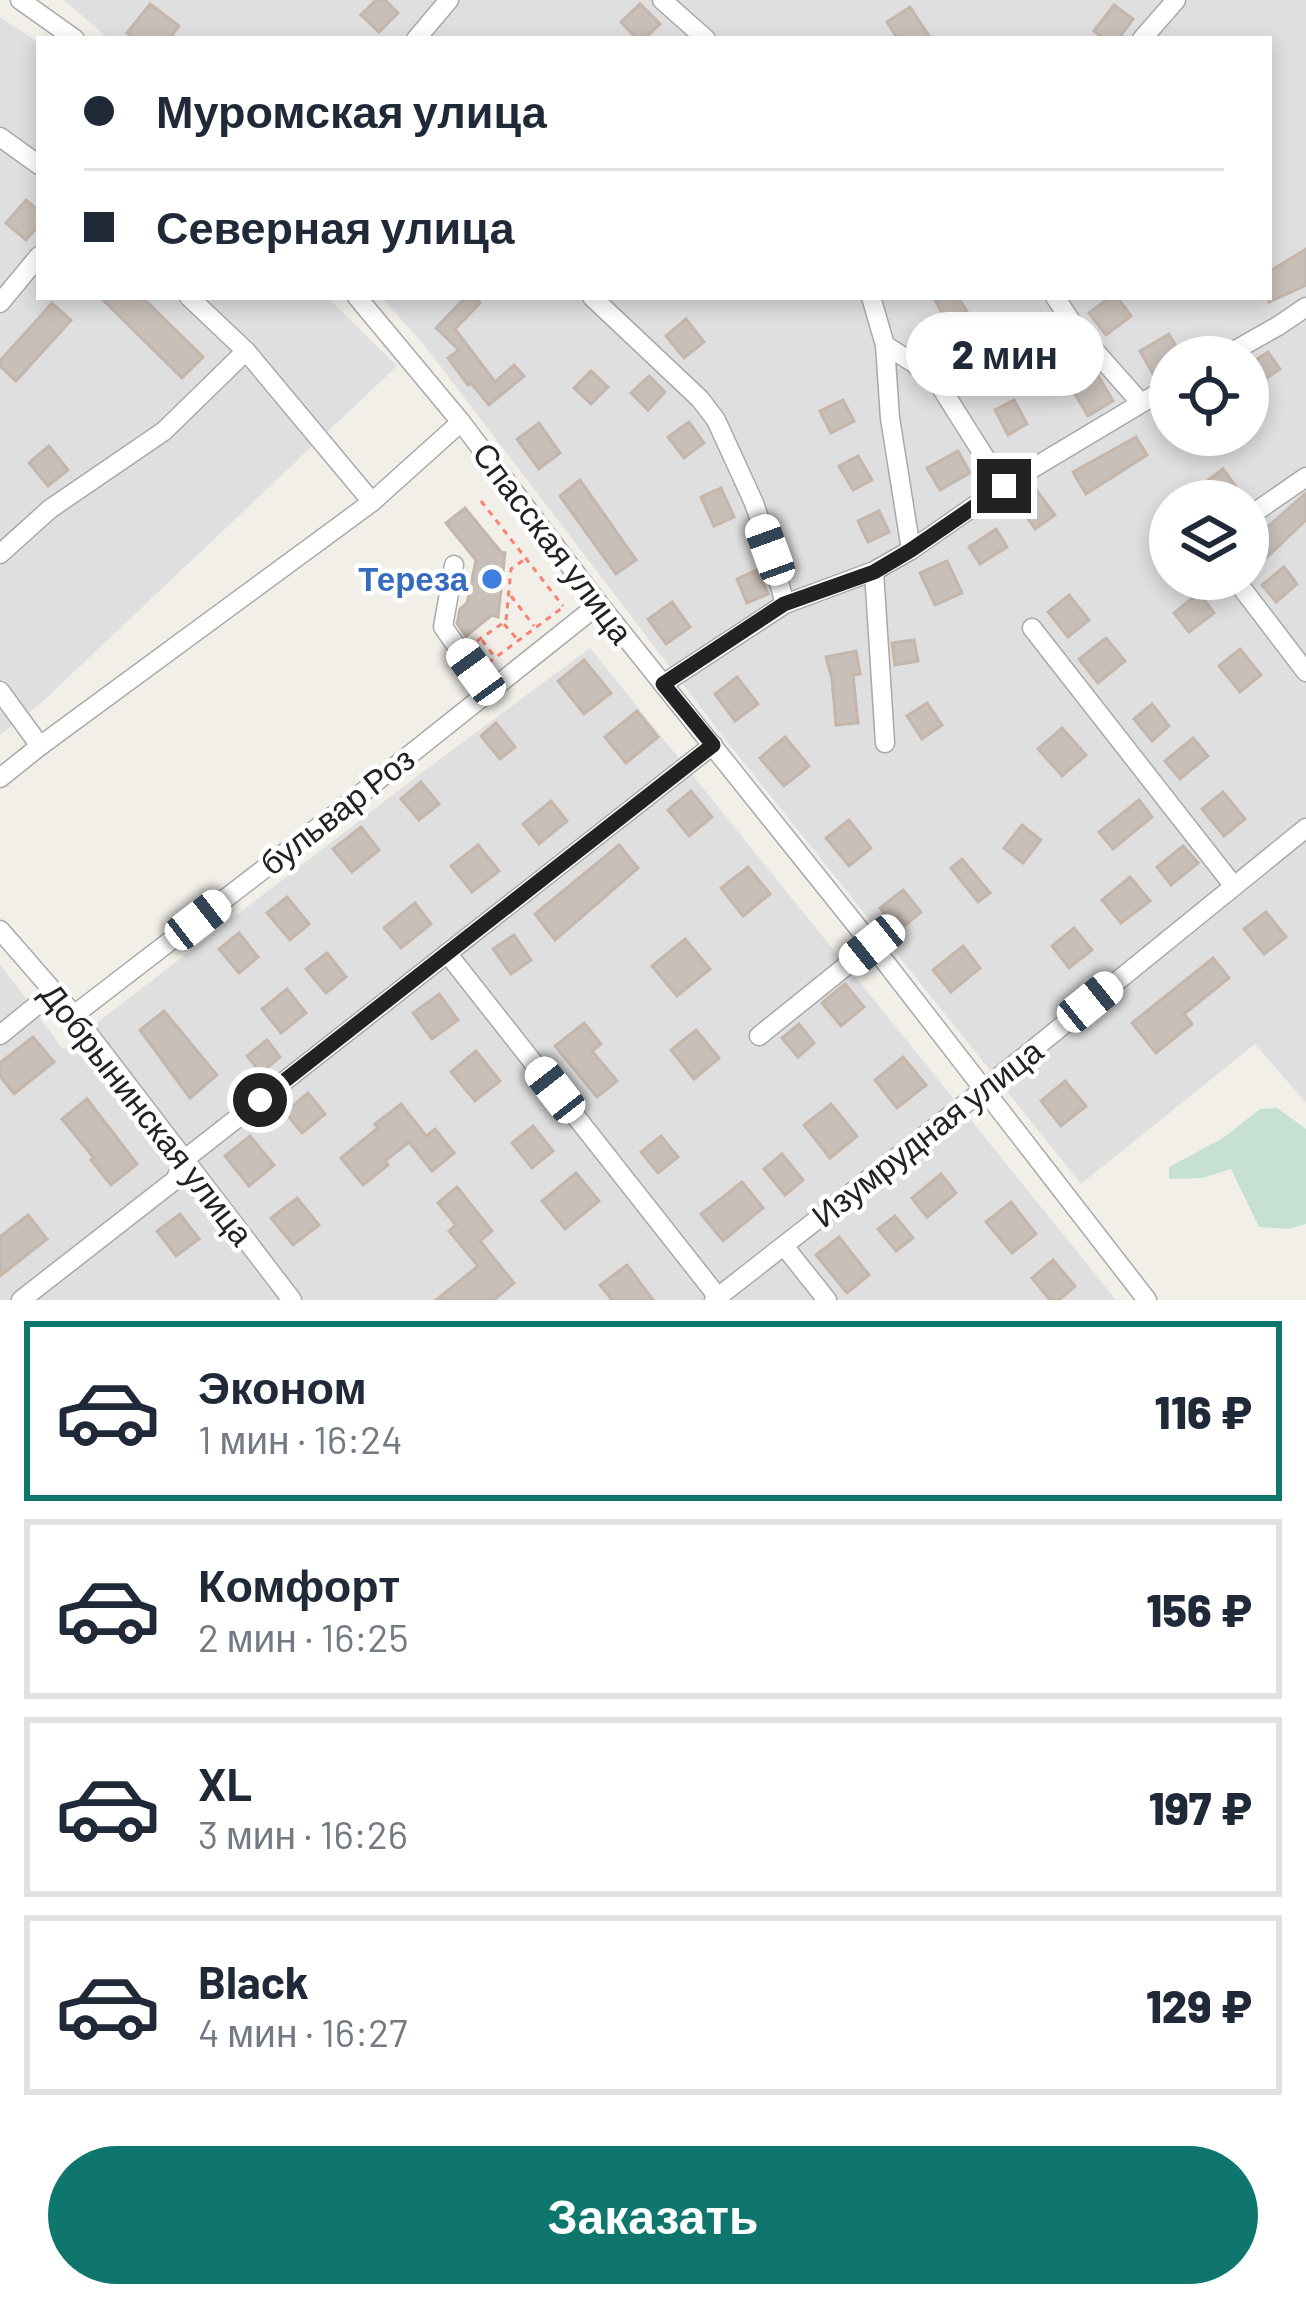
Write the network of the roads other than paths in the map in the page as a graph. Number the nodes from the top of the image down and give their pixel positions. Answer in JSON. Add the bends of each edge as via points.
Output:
{"nodes":[{"id":1,"x":22,"y":0,"type":"edge"},
{"id":2,"x":449,"y":0,"type":"edge"},
{"id":3,"x":662,"y":0,"type":"edge"},
{"id":4,"x":1176,"y":0,"type":"edge"},
{"id":5,"x":71,"y":36,"type":"edge"},
{"id":6,"x":419,"y":36,"type":"edge"},
{"id":7,"x":703,"y":36,"type":"edge"},
{"id":8,"x":1145,"y":36,"type":"edge"},
{"id":9,"x":0,"y":136,"type":"edge"},
{"id":10,"x":36,"y":163,"type":"edge"},
{"id":11,"x":36,"y":260,"type":"edge"},
{"id":12,"x":192,"y":300,"type":"edge"},
{"id":13,"x":359,"y":300,"type":"edge"},
{"id":14,"x":595,"y":300,"type":"edge"},
{"id":15,"x":876,"y":300,"type":"edge"},
{"id":16,"x":1056,"y":300,"type":"edge"},
{"id":17,"x":0,"y":303,"type":"edge"},
{"id":18,"x":1306,"y":307,"type":"edge"},
{"id":19,"x":1260,"y":336,"type":"edge"},
{"id":20,"x":885,"y":345,"type":"junction"},
{"id":21,"x":246,"y":351,"type":"junction"},
{"id":22,"x":1149,"y":398,"type":"edge"},
{"id":23,"x":1141,"y":403,"type":"junction"},
{"id":24,"x":461,"y":422,"type":"junction"},
{"id":25,"x":1306,"y":477,"type":"edge"},
{"id":26,"x":1004,"y":486,"type":"junction"},
{"id":27,"x":373,"y":502,"type":"junction"},
{"id":28,"x":1269,"y":503,"type":"edge"},
{"id":29,"x":911,"y":550,"type":"junction"},
{"id":30,"x":0,"y":554,"type":"edge"},
{"id":31,"x":454,"y":565,"type":"dead end"},
{"id":32,"x":874,"y":572,"type":"junction"},
{"id":33,"x":1251,"y":600,"type":"edge"},
{"id":34,"x":598,"y":604,"type":"junction"},
{"id":35,"x":784,"y":604,"type":"junction"},
{"id":36,"x":1032,"y":628,"type":"dead end"},
{"id":37,"x":1306,"y":672,"type":"edge"},
{"id":38,"x":663,"y":684,"type":"junction"},
{"id":39,"x":488,"y":690,"type":"junction"},
{"id":40,"x":0,"y":691,"type":"edge"},
{"id":41,"x":885,"y":742,"type":"dead end"},
{"id":42,"x":713,"y":745,"type":"junction"},
{"id":43,"x":40,"y":746,"type":"junction"},
{"id":44,"x":0,"y":778,"type":"edge"},
{"id":45,"x":1306,"y":828,"type":"edge"},
{"id":46,"x":1233,"y":885,"type":"junction"},
{"id":47,"x":0,"y":930,"type":"edge"},
{"id":48,"x":872,"y":945,"type":"junction"},
{"id":49,"x":447,"y":952,"type":"junction"},
{"id":50,"x":53,"y":992,"type":"junction"},
{"id":51,"x":74,"y":1015,"type":"junction"},
{"id":52,"x":0,"y":1035,"type":"edge"},
{"id":53,"x":758,"y":1036,"type":"dead end"},
{"id":54,"x":983,"y":1090,"type":"junction"},
{"id":55,"x":185,"y":1159,"type":"junction"},
{"id":56,"x":784,"y":1246,"type":"junction"},
{"id":57,"x":716,"y":1298,"type":"edge"},
{"id":58,"x":21,"y":1300,"type":"edge"},
{"id":59,"x":292,"y":1300,"type":"edge"},
{"id":60,"x":826,"y":1300,"type":"edge"},
{"id":61,"x":1147,"y":1300,"type":"edge"}],
"edges":[{"from":1,"to":5,"type":"street"},
{"from":2,"to":6,"type":"street"},
{"from":3,"to":7,"type":"street"},
{"from":4,"to":8,"type":"street"},
{"from":9,"to":10,"type":"street"},
{"from":11,"to":17,"type":"street"},
{"from":12,"to":21,"type":"street"},
{"from":13,"to":24,"type":"street","name":"Спасская улица"},
{"from":14,"to":35,"type":"street","via":[[716,420],[754,503]]},
{"from":15,"to":20,"type":"street"},
{"from":16,"to":23,"type":"street"},
{"from":18,"to":19,"type":"street"},
{"from":20,"to":26,"type":"street","via":[[940,386]]},
{"from":20,"to":29,"type":"street"},
{"from":21,"to":27,"type":"street"},
{"from":21,"to":30,"type":"street","via":[[164,430],[50,508]]},
{"from":22,"to":23,"type":"street"},
{"from":23,"to":26,"type":"street"},
{"from":24,"to":27,"type":"street"},
{"from":24,"to":34,"type":"street","name":"Спасская улица"},
{"from":25,"to":28,"type":"street"},
{"from":26,"to":29,"type":"street"},
{"from":27,"to":43,"type":"street"},
{"from":29,"to":32,"type":"street"},
{"from":31,"to":39,"type":"street","via":[[442,628]]},
{"from":32,"to":35,"type":"street"},
{"from":32,"to":41,"type":"street"},
{"from":33,"to":37,"type":"street"},
{"from":34,"to":38,"type":"street","name":"Спасская улица"},
{"from":34,"to":39,"type":"street","name":"бульвар Роз"},
{"from":35,"to":38,"type":"street"},
{"from":36,"to":46,"type":"street"},
{"from":38,"to":42,"type":"street","name":"Спасская улица"},
{"from":39,"to":51,"type":"street","name":"бульвар Роз"},
{"from":40,"to":43,"type":"street"},
{"from":42,"to":48,"type":"street","name":"Спасская улица"},
{"from":42,"to":49,"type":"street"},
{"from":43,"to":44,"type":"street"},
{"from":45,"to":46,"type":"street","name":"Изумрудная улица"},
{"from":46,"to":54,"type":"street","name":"Изумрудная улица"},
{"from":47,"to":50,"type":"street","name":"Добрынинская улица"},
{"from":48,"to":53,"type":"street"},
{"from":48,"to":54,"type":"street","name":"Спасская улица"},
{"from":49,"to":55,"type":"street"},
{"from":49,"to":57,"type":"street"},
{"from":50,"to":51,"type":"street","name":"Добрынинская улица"},
{"from":50,"to":52,"type":"street"},
{"from":51,"to":55,"type":"street","name":"Добрынинская улица"},
{"from":54,"to":56,"type":"street","name":"Изумрудная улица"},
{"from":54,"to":61,"type":"street","name":"Спасская улица"},
{"from":55,"to":58,"type":"street","via":[[175,1180]]},
{"from":55,"to":59,"type":"street","name":"Добрынинская улица"},
{"from":56,"to":57,"type":"street","name":"Изумрудная улица"},
{"from":56,"to":60,"type":"street"}]}
